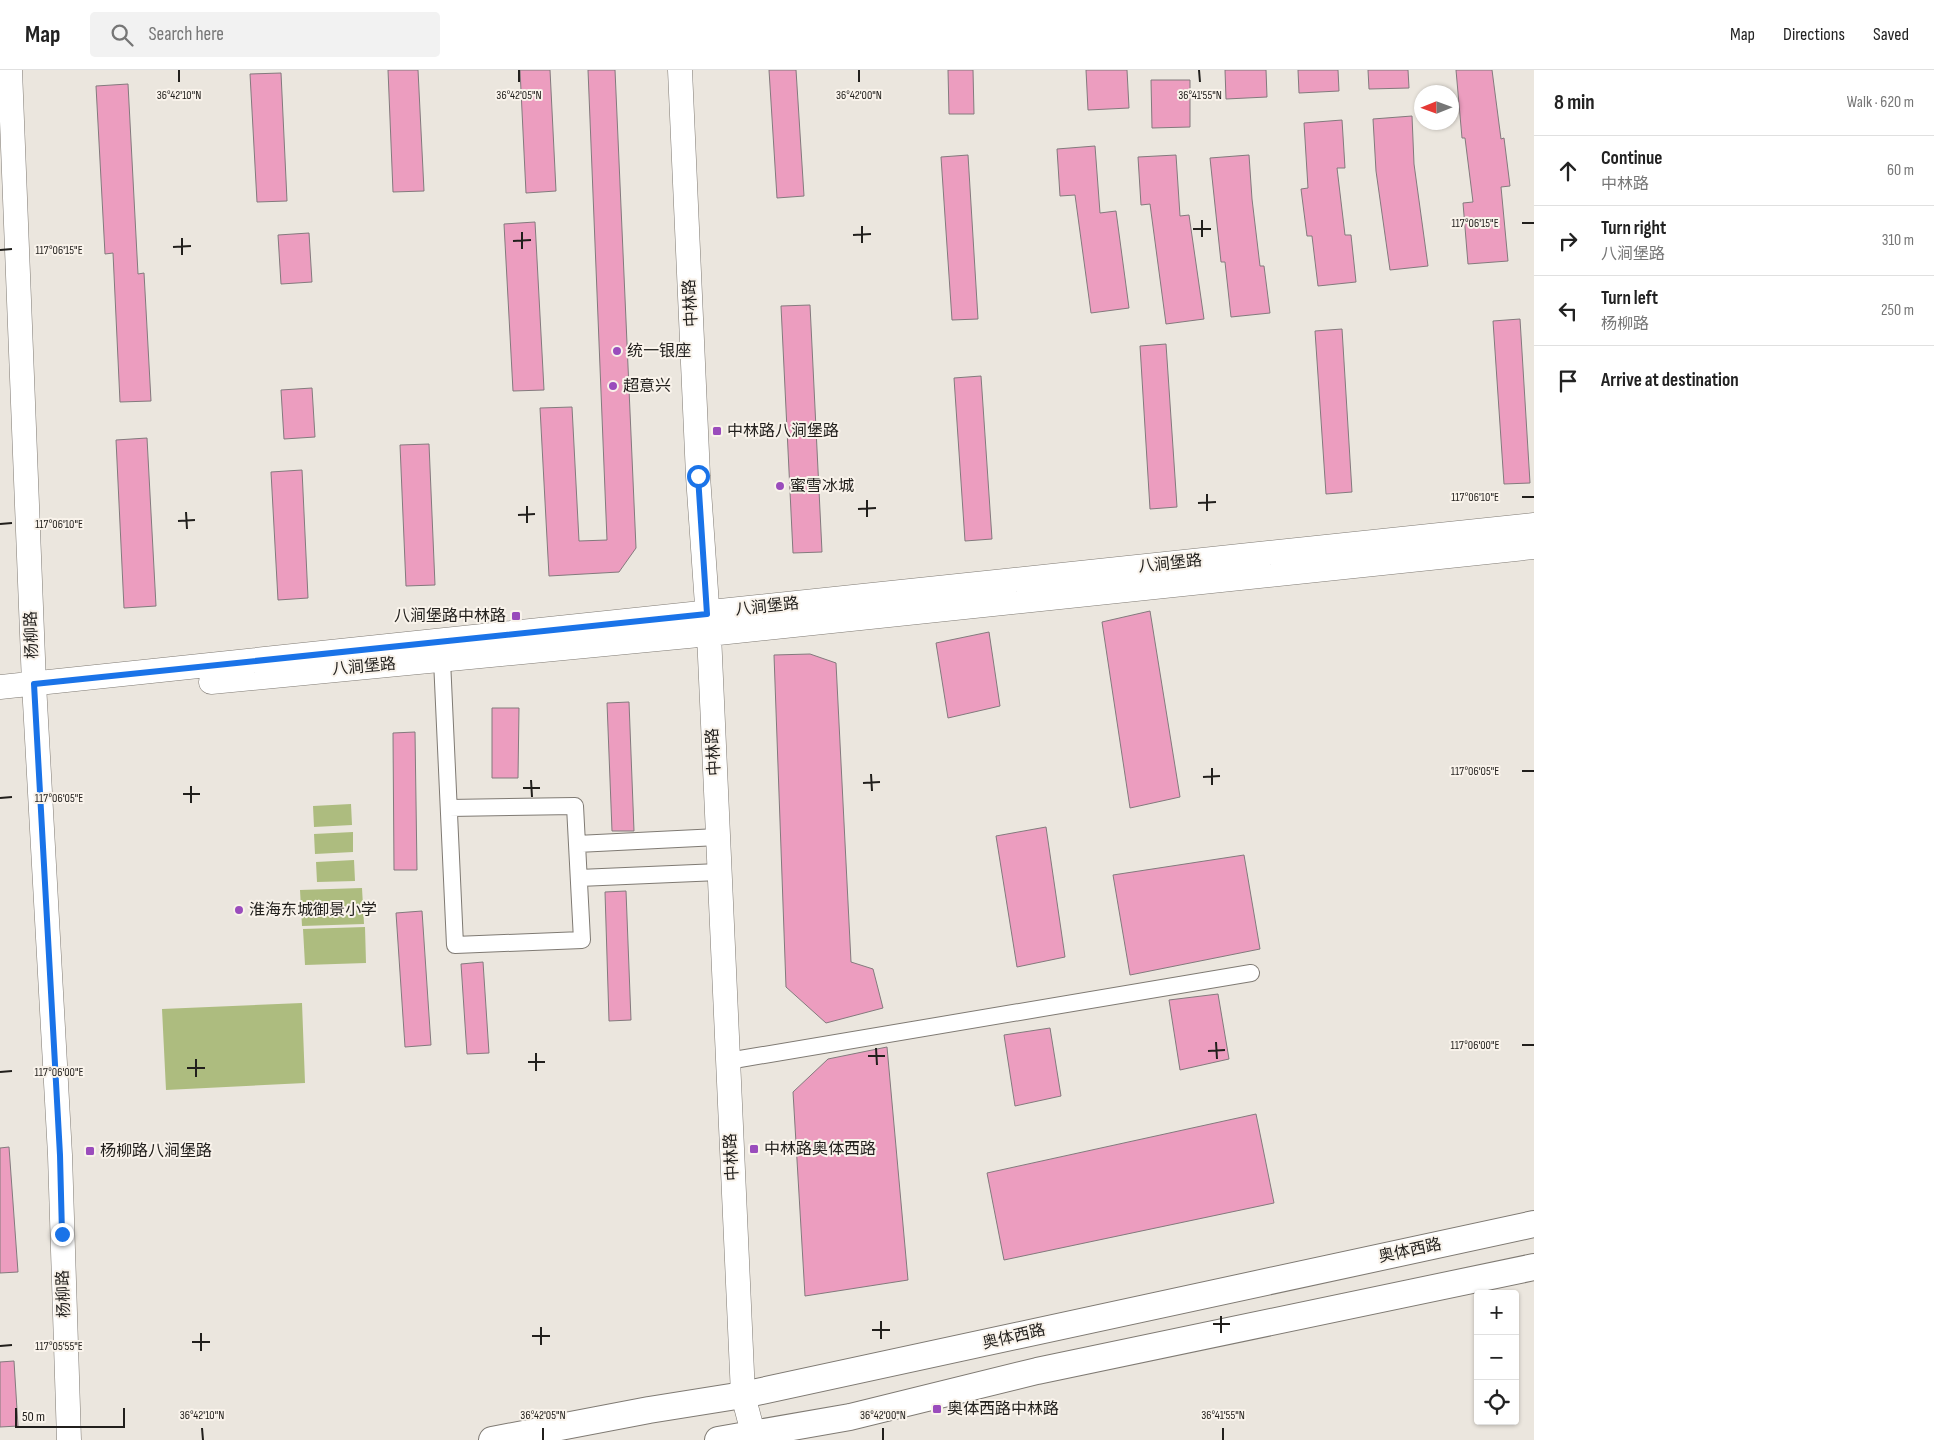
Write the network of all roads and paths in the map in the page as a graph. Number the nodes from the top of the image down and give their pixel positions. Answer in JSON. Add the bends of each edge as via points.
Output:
{"nodes":[{"id":1,"x":10,"y":70,"type":"edge"},
{"id":2,"x":680,"y":70,"type":"edge"},
{"id":3,"x":1534,"y":525,"type":"edge"},
{"id":4,"x":1534,"y":547,"type":"edge"},
{"id":5,"x":708,"y":624,"type":"junction"},
{"id":6,"x":442,"y":660,"type":"junction"},
{"id":7,"x":0,"y":688,"type":"edge"},
{"id":8,"x":35,"y":692,"type":"junction"},
{"id":9,"x":0,"y":704,"type":"edge"},
{"id":10,"x":449,"y":808,"type":"junction"},
{"id":11,"x":718,"y":837,"type":"junction"},
{"id":12,"x":577,"y":844,"type":"junction"},
{"id":13,"x":719,"y":872,"type":"junction"},
{"id":14,"x":579,"y":878,"type":"junction"},
{"id":15,"x":1251,"y":973,"type":"dead end"},
{"id":16,"x":728,"y":1061,"type":"junction"},
{"id":17,"x":1534,"y":1224,"type":"edge"},
{"id":18,"x":1534,"y":1267,"type":"edge"},
{"id":19,"x":743,"y":1395,"type":"junction"},
{"id":20,"x":753,"y":1433,"type":"junction"},
{"id":21,"x":69,"y":1440,"type":"edge"},
{"id":22,"x":492,"y":1440,"type":"edge"},
{"id":23,"x":718,"y":1440,"type":"edge"}],
"edges":[{"from":1,"to":8,"type":"street","name":"杨柳路"},
{"from":2,"to":5,"type":"street","name":"中林路"},
{"from":3,"to":5,"type":"street","name":"八涧堡路"},
{"from":4,"to":5,"type":"street","name":"八涧堡路"},
{"from":5,"to":6,"type":"street","name":"八涧堡路"},
{"from":5,"to":8,"type":"street","name":"八涧堡路"},
{"from":5,"to":11,"type":"street","name":"中林路"},
{"from":6,"to":8,"type":"street","name":"八涧堡路"},
{"from":6,"to":10,"type":"street"},
{"from":7,"to":8,"type":"street","name":"八涧堡路"},
{"from":8,"to":9,"type":"street","name":"八涧堡路"},
{"from":8,"to":21,"type":"street","name":"杨柳路","via":[[60,1155]]},
{"from":10,"to":12,"type":"street","via":[[575,806]]},
{"from":10,"to":14,"type":"street","via":[[454,945],[582,940]]},
{"from":11,"to":12,"type":"street"},
{"from":11,"to":13,"type":"street","name":"中林路"},
{"from":12,"to":14,"type":"street"},
{"from":13,"to":14,"type":"street"},
{"from":13,"to":16,"type":"street","name":"中林路"},
{"from":15,"to":16,"type":"street"},
{"from":16,"to":19,"type":"street","name":"中林路"},
{"from":17,"to":19,"type":"main road","name":"奥体西路"},
{"from":18,"to":20,"type":"main road","via":[[1047,1369],[850,1417]]},
{"from":19,"to":20,"type":"street","name":"中林路"},
{"from":19,"to":22,"type":"main road","name":"奥体西路"},
{"from":20,"to":23,"type":"main road"}]}
